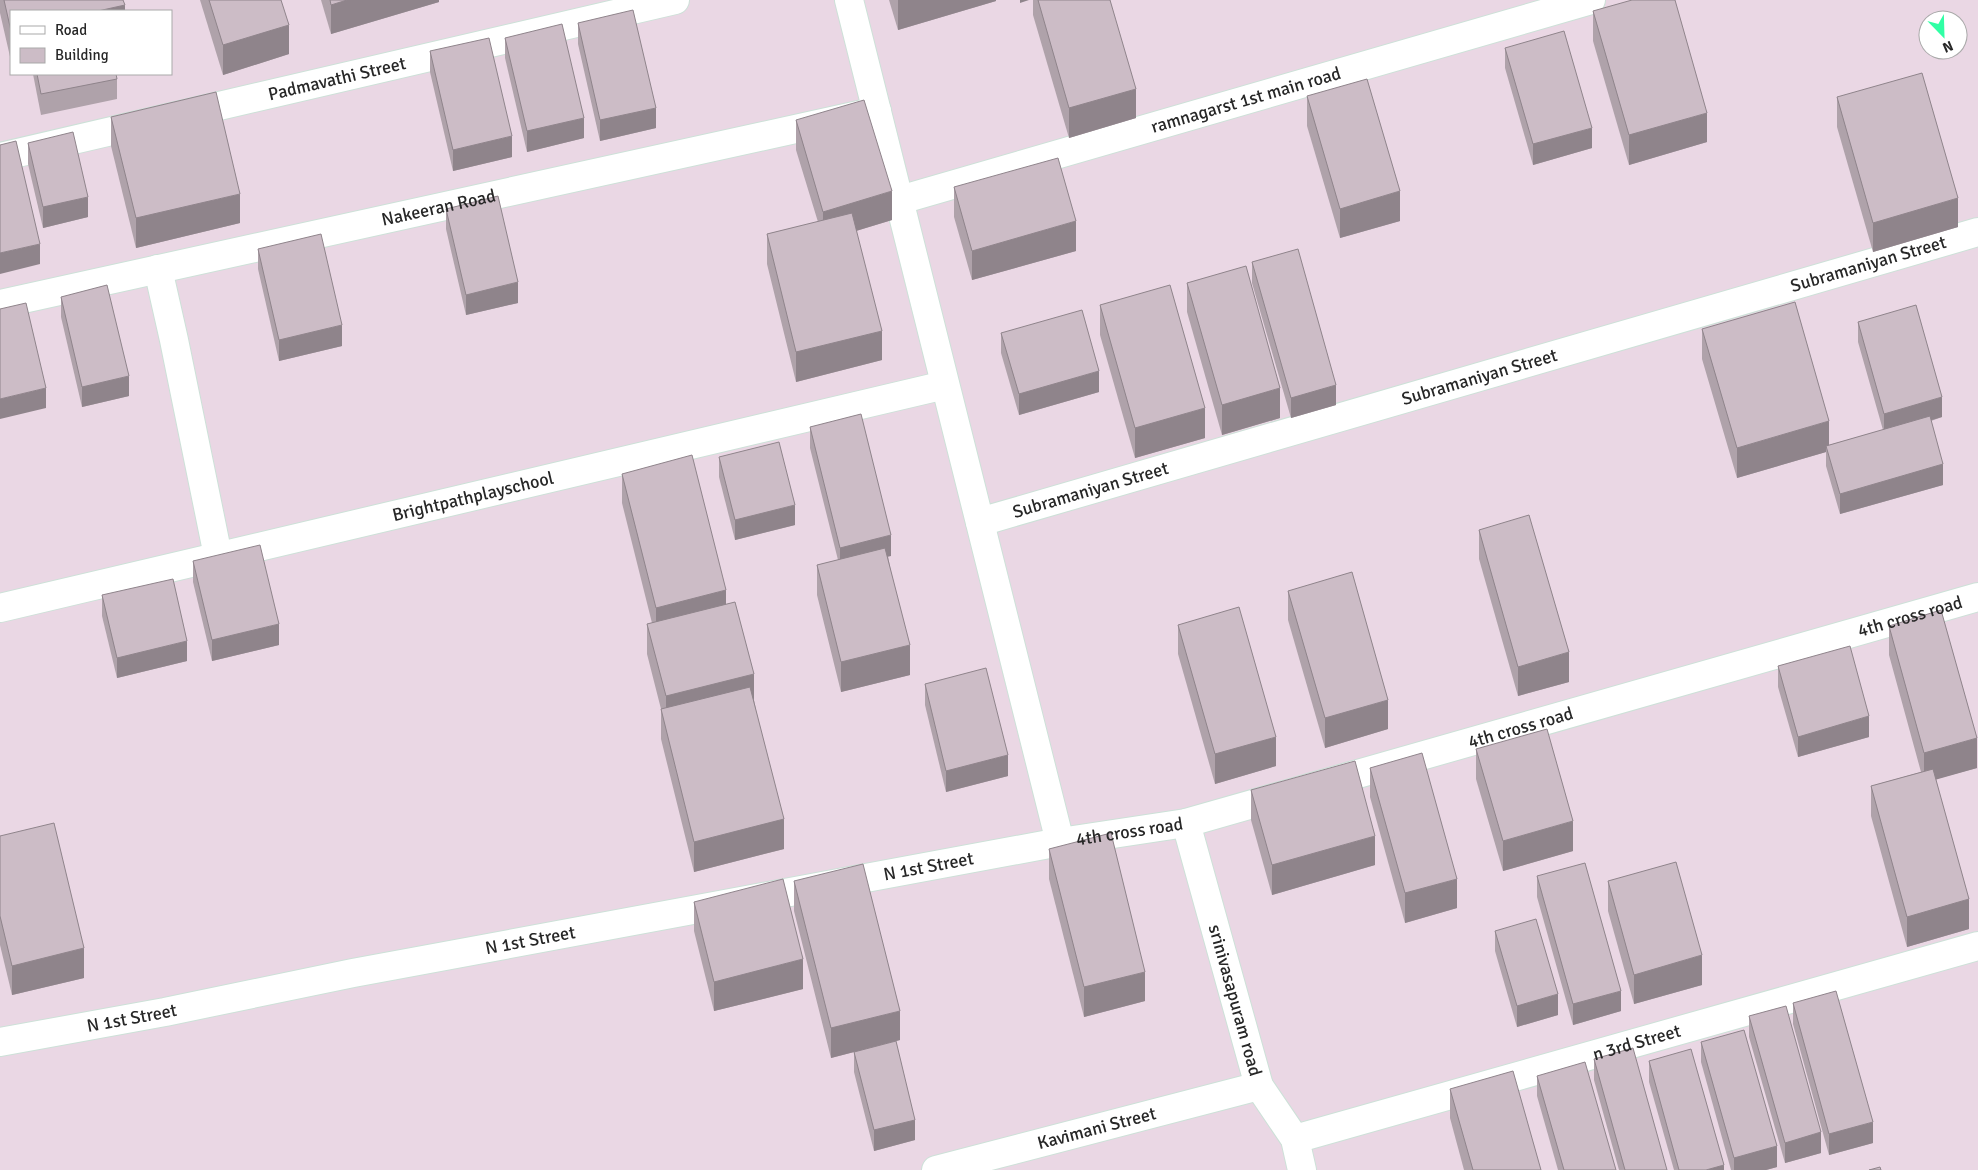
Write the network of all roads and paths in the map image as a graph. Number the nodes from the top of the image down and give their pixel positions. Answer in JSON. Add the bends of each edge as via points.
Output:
{"nodes":[{"id":1,"x":675,"y":0,"type":"edge"},
{"id":2,"x":849,"y":0,"type":"edge"},
{"id":3,"x":1592,"y":0,"type":"edge"},
{"id":4,"x":877,"y":111,"type":"junction"},
{"id":5,"x":2,"y":150,"type":"edge"},
{"id":6,"x":900,"y":200,"type":"junction"},
{"id":7,"x":1978,"y":232,"type":"edge"},
{"id":8,"x":158,"y":269,"type":"junction"},
{"id":9,"x":0,"y":304,"type":"edge"},
{"id":10,"x":945,"y":384,"type":"junction"},
{"id":11,"x":980,"y":522,"type":"junction"},
{"id":12,"x":218,"y":556,"type":"junction"},
{"id":13,"x":1978,"y":597,"type":"edge"},
{"id":14,"x":0,"y":608,"type":"edge"},
{"id":15,"x":1186,"y":823,"type":"junction"},
{"id":16,"x":1060,"y":842,"type":"junction"},
{"id":17,"x":1978,"y":946,"type":"edge"},
{"id":18,"x":0,"y":1042,"type":"edge"},
{"id":19,"x":1259,"y":1086,"type":"junction"},
{"id":20,"x":1295,"y":1139,"type":"junction"},
{"id":21,"x":936,"y":1170,"type":"edge"},
{"id":22,"x":1302,"y":1170,"type":"edge"}],
"edges":[{"from":1,"to":5,"type":"street","name":"Padmavathi Street"},
{"from":2,"to":4,"type":"street"},
{"from":3,"to":6,"type":"street","name":"ramnagarst 1st main road"},
{"from":4,"to":6,"type":"street"},
{"from":4,"to":8,"type":"street","name":"Nakeeran Road"},
{"from":6,"to":10,"type":"street"},
{"from":7,"to":11,"type":"street","name":"Subramaniyan Street"},
{"from":8,"to":9,"type":"street","name":"Nakeeran Road"},
{"from":8,"to":12,"type":"street"},
{"from":10,"to":11,"type":"street"},
{"from":10,"to":12,"type":"street","name":"Brightpathplayschool"},
{"from":11,"to":16,"type":"street"},
{"from":12,"to":14,"type":"street","name":"Brightpathplayschool"},
{"from":13,"to":15,"type":"street","name":"4th cross road"},
{"from":15,"to":16,"type":"street","name":"4th cross road"},
{"from":15,"to":19,"type":"street","name":"srinivasapuram road"},
{"from":16,"to":18,"type":"street","name":"N 1st Street"},
{"from":17,"to":20,"type":"street","name":"n 3rd Street"},
{"from":19,"to":20,"type":"street","name":"srinivasapuram road"},
{"from":19,"to":21,"type":"street","name":"Kavimani Street"},
{"from":20,"to":22,"type":"street","name":"srinivasapuram road"}]}
